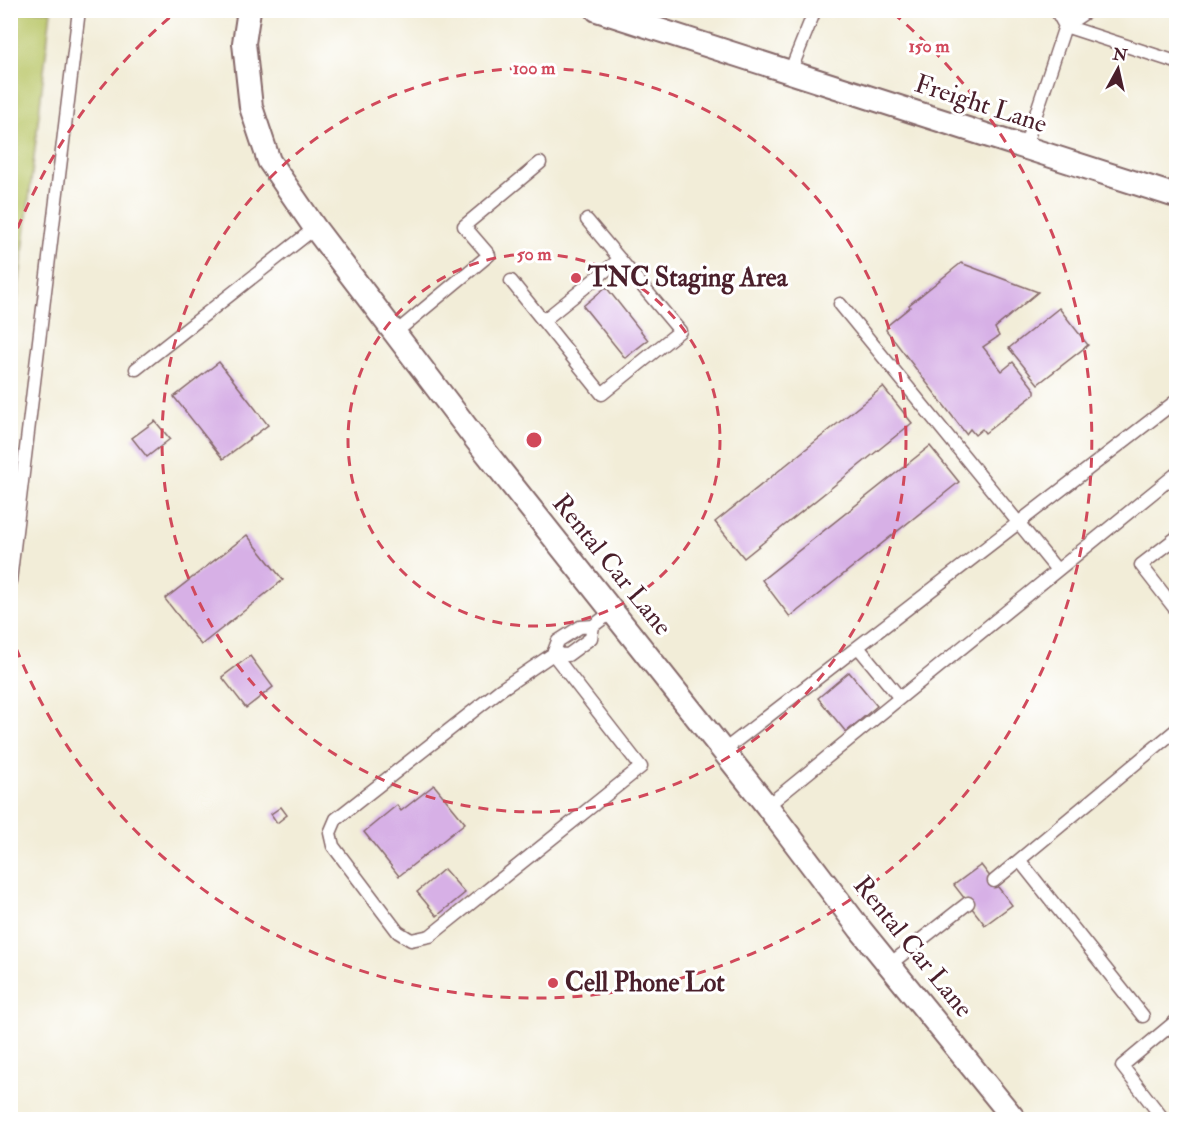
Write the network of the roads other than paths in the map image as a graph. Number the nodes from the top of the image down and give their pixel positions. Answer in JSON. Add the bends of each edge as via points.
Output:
{"nodes":[{"id":1,"x":80,"y":10,"type":"edge"},
{"id":2,"x":249,"y":10,"type":"edge"},
{"id":3,"x":597,"y":10,"type":"edge"},
{"id":4,"x":815,"y":10,"type":"edge"},
{"id":5,"x":1056,"y":10,"type":"edge"},
{"id":6,"x":1089,"y":10,"type":"edge"},
{"id":7,"x":627,"y":15,"type":"edge"},
{"id":8,"x":1065,"y":26,"type":"junction"},
{"id":9,"x":1176,"y":62,"type":"edge"},
{"id":10,"x":790,"y":72,"type":"junction"},
{"id":11,"x":1025,"y":147,"type":"junction"},
{"id":12,"x":540,"y":164,"type":"dead end"},
{"id":13,"x":1176,"y":196,"type":"edge"},
{"id":14,"x":587,"y":220,"type":"dead end"},
{"id":15,"x":315,"y":228,"type":"junction"},
{"id":16,"x":620,"y":259,"type":"junction"},
{"id":17,"x":511,"y":281,"type":"dead end"},
{"id":18,"x":840,"y":304,"type":"dead end"},
{"id":19,"x":543,"y":321,"type":"junction"},
{"id":20,"x":395,"y":333,"type":"junction"},
{"id":21,"x":136,"y":369,"type":"dead end"},
{"id":22,"x":1176,"y":401,"type":"edge"},
{"id":23,"x":1176,"y":474,"type":"edge"},
{"id":24,"x":1019,"y":522,"type":"junction"},
{"id":25,"x":1176,"y":538,"type":"edge"},
{"id":26,"x":1057,"y":570,"type":"junction"},
{"id":27,"x":10,"y":581,"type":"edge"},
{"id":28,"x":1176,"y":610,"type":"edge"},
{"id":29,"x":613,"y":611,"type":"junction"},
{"id":30,"x":858,"y":647,"type":"junction"},
{"id":31,"x":553,"y":654,"type":"junction"},
{"id":32,"x":900,"y":698,"type":"junction"},
{"id":33,"x":1176,"y":730,"type":"edge"},
{"id":34,"x":723,"y":751,"type":"junction"},
{"id":35,"x":767,"y":806,"type":"junction"},
{"id":36,"x":1020,"y":861,"type":"junction"},
{"id":37,"x":994,"y":881,"type":"dead end"},
{"id":38,"x":968,"y":903,"type":"dead end"},
{"id":39,"x":890,"y":964,"type":"junction"},
{"id":40,"x":1143,"y":1016,"type":"dead end"},
{"id":41,"x":1176,"y":1021,"type":"edge"},
{"id":42,"x":1015,"y":1119,"type":"edge"},
{"id":43,"x":1164,"y":1119,"type":"edge"}],
"edges":[{"from":1,"to":27,"type":"lane"},
{"from":2,"to":15,"type":"street","name":"Rental Car Lane","via":[[244,43],[251,107],[270,161]]},
{"from":3,"to":7,"type":"street","name":"Freight Lane"},
{"from":4,"to":10,"type":"lane"},
{"from":5,"to":8,"type":"lane"},
{"from":6,"to":8,"type":"lane"},
{"from":7,"to":10,"type":"street","name":"Freight Lane"},
{"from":8,"to":9,"type":"lane"},
{"from":8,"to":11,"type":"lane"},
{"from":10,"to":11,"type":"street","name":"Freight Lane"},
{"from":11,"to":13,"type":"street","name":"Freight Lane"},
{"from":12,"to":20,"type":"lane","via":[[464,226],[489,255]]},
{"from":14,"to":16,"type":"lane"},
{"from":15,"to":20,"type":"street","name":"Rental Car Lane"},
{"from":15,"to":21,"type":"lane"},
{"from":16,"to":19,"type":"lane"},
{"from":16,"to":19,"type":"lane","via":[[680,331],[602,394]]},
{"from":17,"to":19,"type":"lane"},
{"from":18,"to":24,"type":"lane"},
{"from":20,"to":29,"type":"street","name":"Rental Car Lane"},
{"from":22,"to":24,"type":"lane"},
{"from":23,"to":26,"type":"lane"},
{"from":24,"to":26,"type":"lane"},
{"from":24,"to":30,"type":"lane"},
{"from":25,"to":28,"type":"lane","via":[[1141,565]]},
{"from":26,"to":32,"type":"lane"},
{"from":29,"to":31,"type":"lane","via":[[593,626],[591,638],[568,655]]},
{"from":29,"to":34,"type":"street","name":"Rental Car Lane"},
{"from":30,"to":32,"type":"lane"},
{"from":30,"to":34,"type":"lane"},
{"from":31,"to":31,"type":"lane","via":[[500,690],[336,819],[330,833],[333,846],[398,932],[411,940],[430,936],[641,767]]},
{"from":32,"to":35,"type":"lane"},
{"from":33,"to":36,"type":"lane"},
{"from":34,"to":35,"type":"street","name":"Rental Car Lane"},
{"from":35,"to":39,"type":"street","name":"Rental Car Lane"},
{"from":36,"to":37,"type":"lane"},
{"from":36,"to":40,"type":"lane"},
{"from":38,"to":39,"type":"lane"},
{"from":39,"to":42,"type":"street","name":"Rental Car Lane"},
{"from":41,"to":43,"type":"lane","via":[[1122,1066]]}]}
